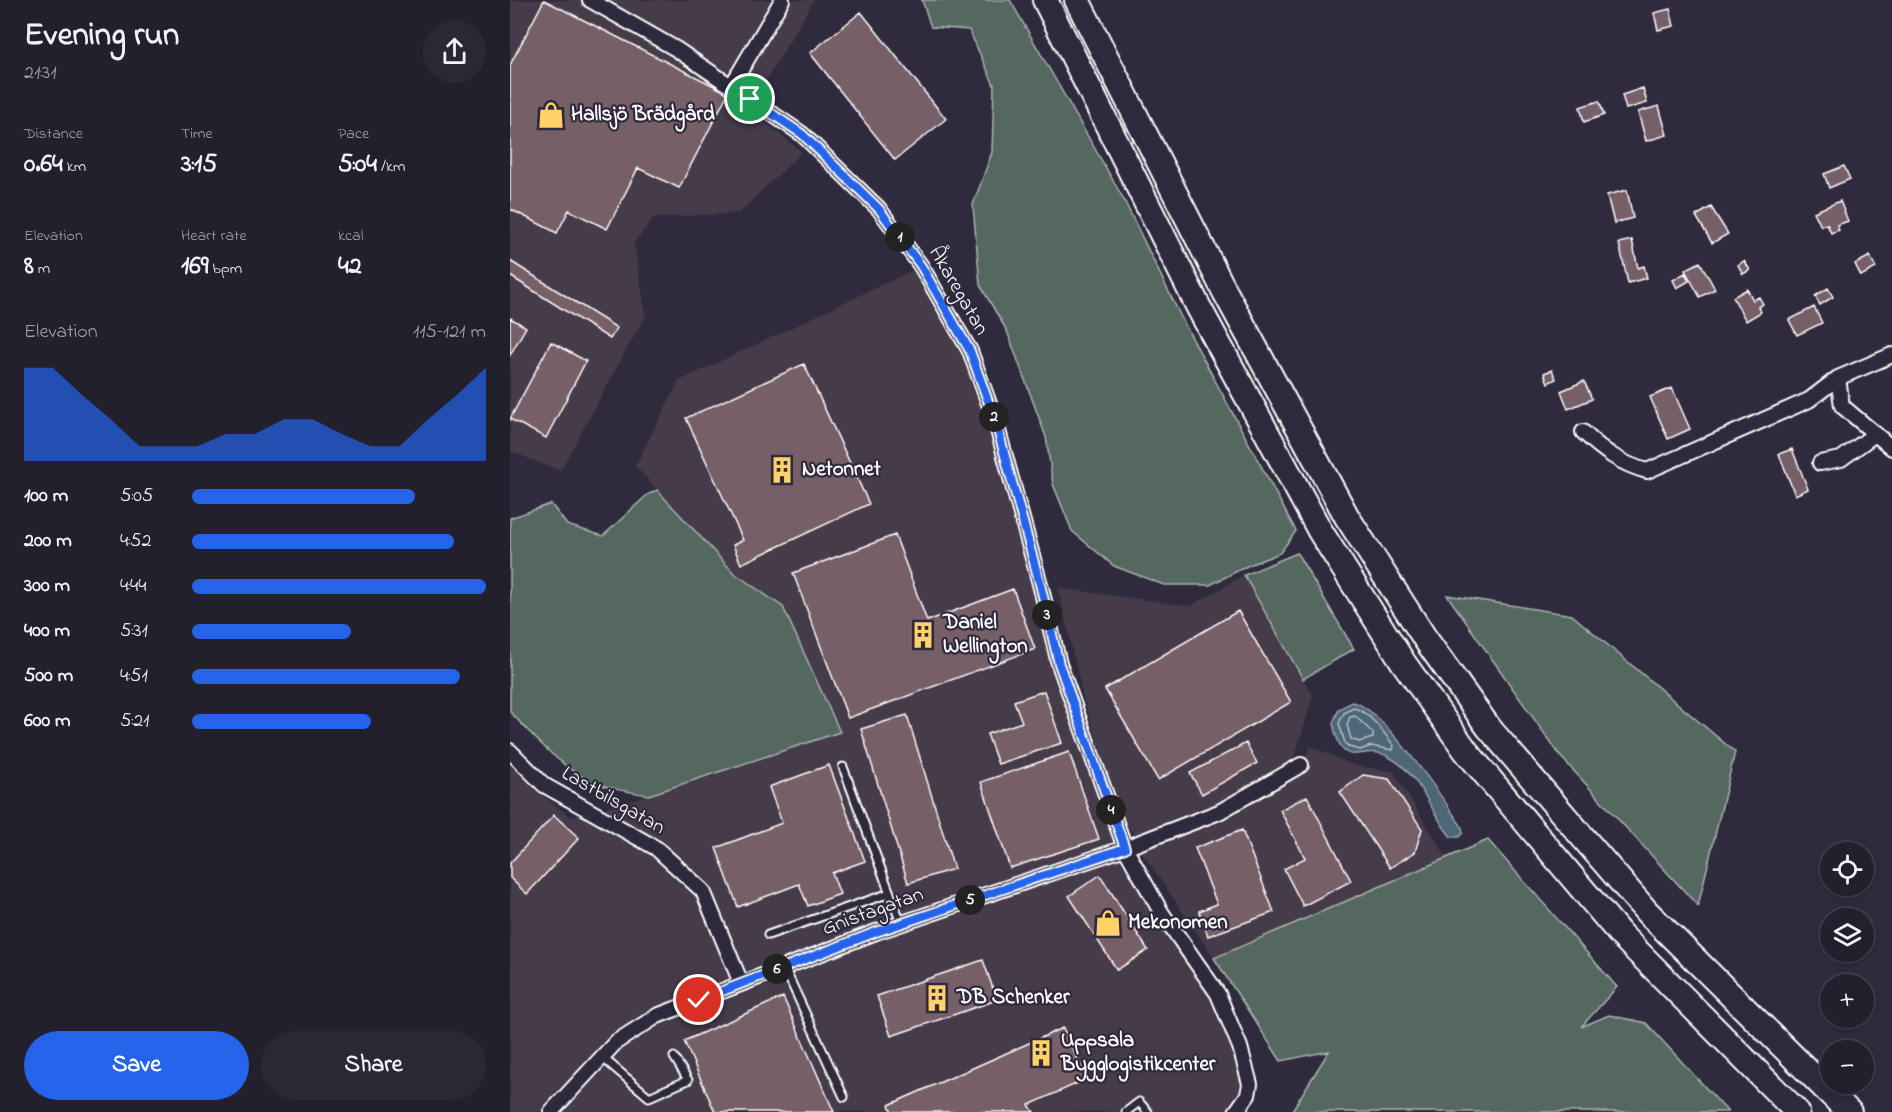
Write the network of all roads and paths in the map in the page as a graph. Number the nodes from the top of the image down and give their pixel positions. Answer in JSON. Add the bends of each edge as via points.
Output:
{"nodes":[{"id":1,"x":590,"y":0,"type":"edge"},
{"id":2,"x":782,"y":0,"type":"edge"},
{"id":3,"x":1046,"y":0,"type":"edge"},
{"id":4,"x":1077,"y":0,"type":"edge"},
{"id":5,"x":732,"y":85,"type":"junction"},
{"id":6,"x":1892,"y":355,"type":"edge"},
{"id":7,"x":1838,"y":378,"type":"junction"},
{"id":8,"x":1583,"y":432,"type":"dead end"},
{"id":9,"x":1875,"y":434,"type":"junction"},
{"id":10,"x":1892,"y":448,"type":"edge"},
{"id":11,"x":1820,"y":464,"type":"dead end"},
{"id":12,"x":510,"y":751,"type":"edge"},
{"id":13,"x":1301,"y":765,"type":"dead end"},
{"id":14,"x":843,"y":767,"type":"dead end"},
{"id":15,"x":1125,"y":848,"type":"junction"},
{"id":16,"x":890,"y":893,"type":"junction"},
{"id":17,"x":901,"y":923,"type":"junction"},
{"id":18,"x":768,"y":935,"type":"dead end"},
{"id":19,"x":784,"y":967,"type":"junction"},
{"id":20,"x":741,"y":983,"type":"junction"},
{"id":21,"x":602,"y":1057,"type":"junction"},
{"id":22,"x":674,"y":1057,"type":"dead end"},
{"id":23,"x":844,"y":1097,"type":"dead end"},
{"id":24,"x":551,"y":1112,"type":"edge"},
{"id":25,"x":1126,"y":1112,"type":"edge"},
{"id":26,"x":1148,"y":1112,"type":"edge"},
{"id":27,"x":1236,"y":1112,"type":"edge"},
{"id":28,"x":1797,"y":1112,"type":"edge"},
{"id":29,"x":1849,"y":1112,"type":"edge"}],
"edges":[{"from":1,"to":5,"type":"street","name":"Åkaregatan"},
{"from":2,"to":5,"type":"street"},
{"from":3,"to":28,"type":"highway","via":[[1199,308],[1320,531],[1403,662],[1466,751],[1621,935]]},
{"from":4,"to":29,"type":"highway","via":[[1225,292],[1347,517],[1426,640],[1489,728],[1647,912]]},
{"from":5,"to":15,"type":"street","name":"Åkaregatan","via":[[802,134],[879,209],[921,266],[970,351],[996,423],[1059,664]]},
{"from":6,"to":7,"type":"street"},
{"from":7,"to":8,"type":"street","via":[[1809,400],[1647,471],[1628,466]]},
{"from":7,"to":9,"type":"street","via":[[1842,406]]},
{"from":9,"to":10,"type":"street"},
{"from":9,"to":11,"type":"street","via":[[1841,459]]},
{"from":12,"to":20,"type":"street","name":"Lastbilsgatan","via":[[544,785],[656,848],[703,891]]},
{"from":13,"to":15,"type":"street","name":"Gnistagatan","via":[[1219,812]]},
{"from":14,"to":16,"type":"lane"},
{"from":15,"to":17,"type":"street","name":"Gnistagatan"},
{"from":15,"to":27,"type":"street","name":"Åkaregatan","via":[[1161,912],[1218,994],[1248,1070],[1248,1095]]},
{"from":16,"to":17,"type":"lane"},
{"from":16,"to":18,"type":"lane"},
{"from":17,"to":19,"type":"street","name":"Gnistagatan"},
{"from":19,"to":20,"type":"street","name":"Gnistagatan"},
{"from":19,"to":23,"type":"lane"},
{"from":20,"to":21,"type":"street","name":"Gnistagatan","via":[[657,1016],[616,1042]]},
{"from":21,"to":22,"type":"lane","via":[[649,1097],[688,1080]]},
{"from":21,"to":24,"type":"street","name":"Gnistagatan"},
{"from":25,"to":26,"type":"lane","via":[[1139,1102]]}]}
